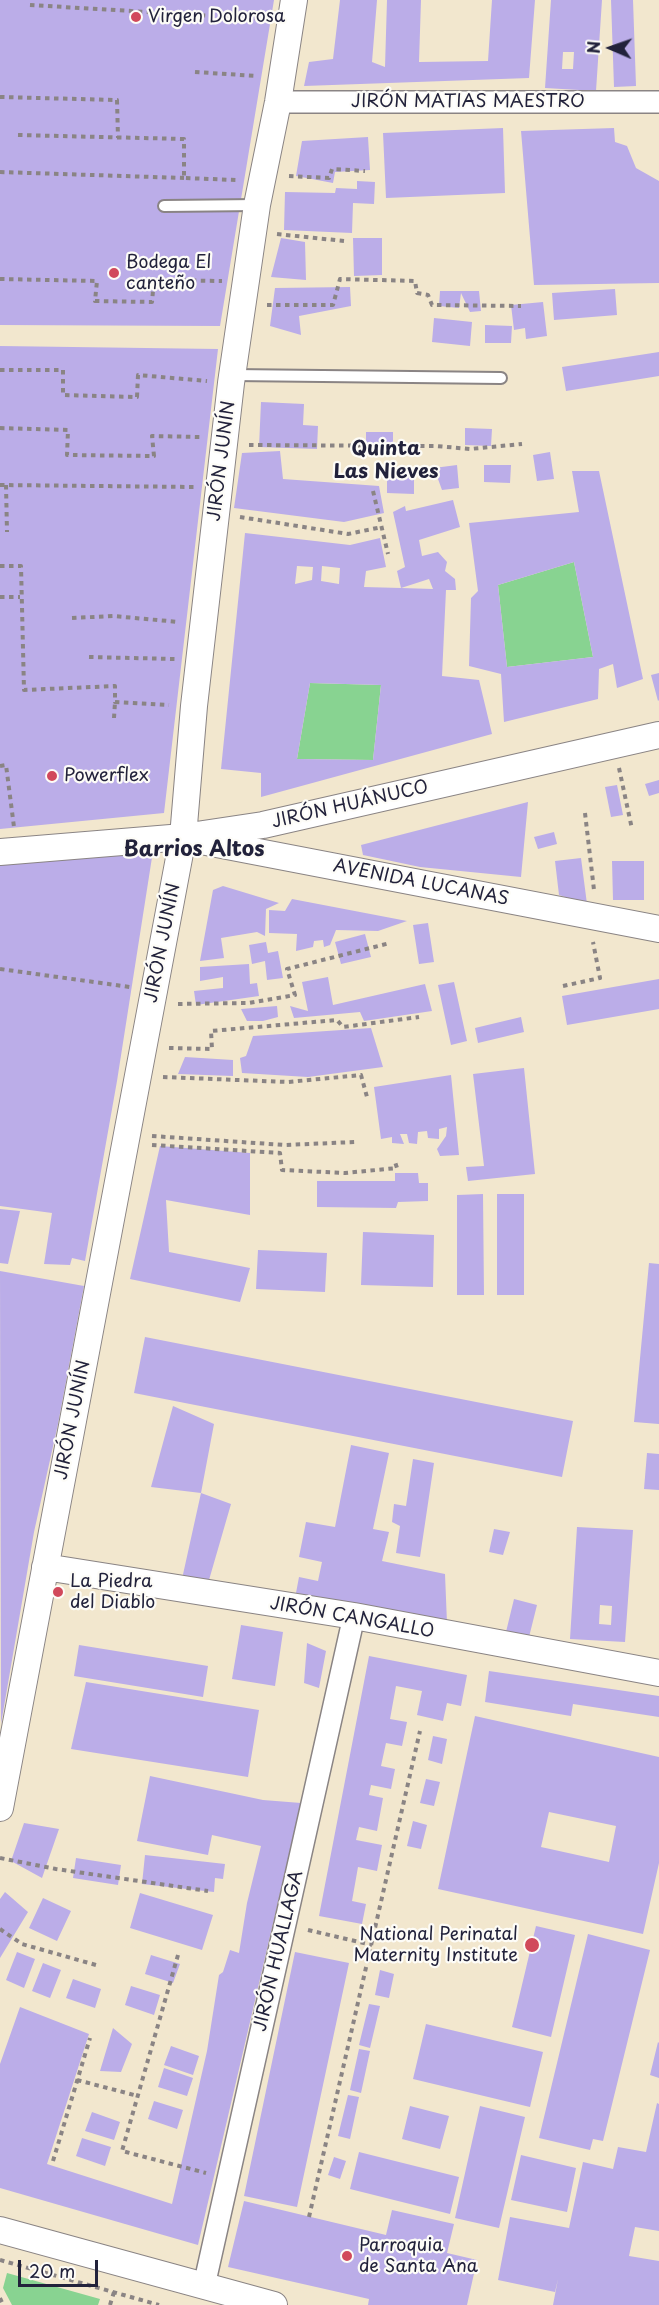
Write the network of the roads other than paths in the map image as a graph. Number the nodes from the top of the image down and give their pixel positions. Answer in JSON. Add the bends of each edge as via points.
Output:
{"nodes":[{"id":1,"x":292,"y":10,"type":"edge"},
{"id":2,"x":280,"y":90,"type":"junction"},
{"id":3,"x":659,"y":102,"type":"edge"},
{"id":4,"x":261,"y":187,"type":"junction"},
{"id":5,"x":164,"y":207,"type":"dead end"},
{"id":6,"x":501,"y":378,"type":"dead end"},
{"id":7,"x":232,"y":379,"type":"junction"},
{"id":8,"x":659,"y":735,"type":"edge"},
{"id":9,"x":183,"y":837,"type":"junction"},
{"id":10,"x":9,"y":852,"type":"edge"},
{"id":11,"x":659,"y":929,"type":"edge"},
{"id":12,"x":45,"y":1567,"type":"junction"},
{"id":13,"x":354,"y":1616,"type":"junction"},
{"id":14,"x":659,"y":1673,"type":"edge"},
{"id":15,"x":7,"y":1740,"type":"edge"},
{"id":16,"x":0,"y":1808,"type":"edge"},
{"id":17,"x":0,"y":2230,"type":"edge"},
{"id":18,"x":204,"y":2286,"type":"junction"},
{"id":19,"x":274,"y":2305,"type":"edge"}],
"edges":[{"from":1,"to":2,"type":"street","name":"JIRÓN JUNÍN"},
{"from":2,"to":3,"type":"street","name":"JIRÓN MATIAS MAESTRO"},
{"from":2,"to":4,"type":"street","name":"JIRÓN JUNÍN"},
{"from":4,"to":5,"type":"lane"},
{"from":4,"to":7,"type":"street","name":"JIRÓN JUNÍN"},
{"from":6,"to":7,"type":"lane"},
{"from":7,"to":9,"type":"street","name":"JIRÓN JUNÍN","via":[[199,659]]},
{"from":8,"to":9,"type":"street","name":"JIRÓN HUÁNUCO","via":[[263,825]]},
{"from":9,"to":10,"type":"street","name":"JIRÓN HUÁNUCO"},
{"from":9,"to":11,"type":"street","name":"AVENIDA LUCANAS"},
{"from":9,"to":12,"type":"street","name":"JIRÓN JUNÍN"},
{"from":12,"to":13,"type":"street","name":"JIRÓN CANGALLO"},
{"from":12,"to":15,"type":"street","name":"JIRÓN JUNÍN"},
{"from":13,"to":14,"type":"street","name":"JIRÓN CANGALLO"},
{"from":13,"to":18,"type":"street","name":"JIRÓN HUALLAGA"},
{"from":15,"to":16,"type":"street","name":"JIRÓN JUNÍN"},
{"from":17,"to":18,"type":"street"},
{"from":18,"to":19,"type":"street"}]}
